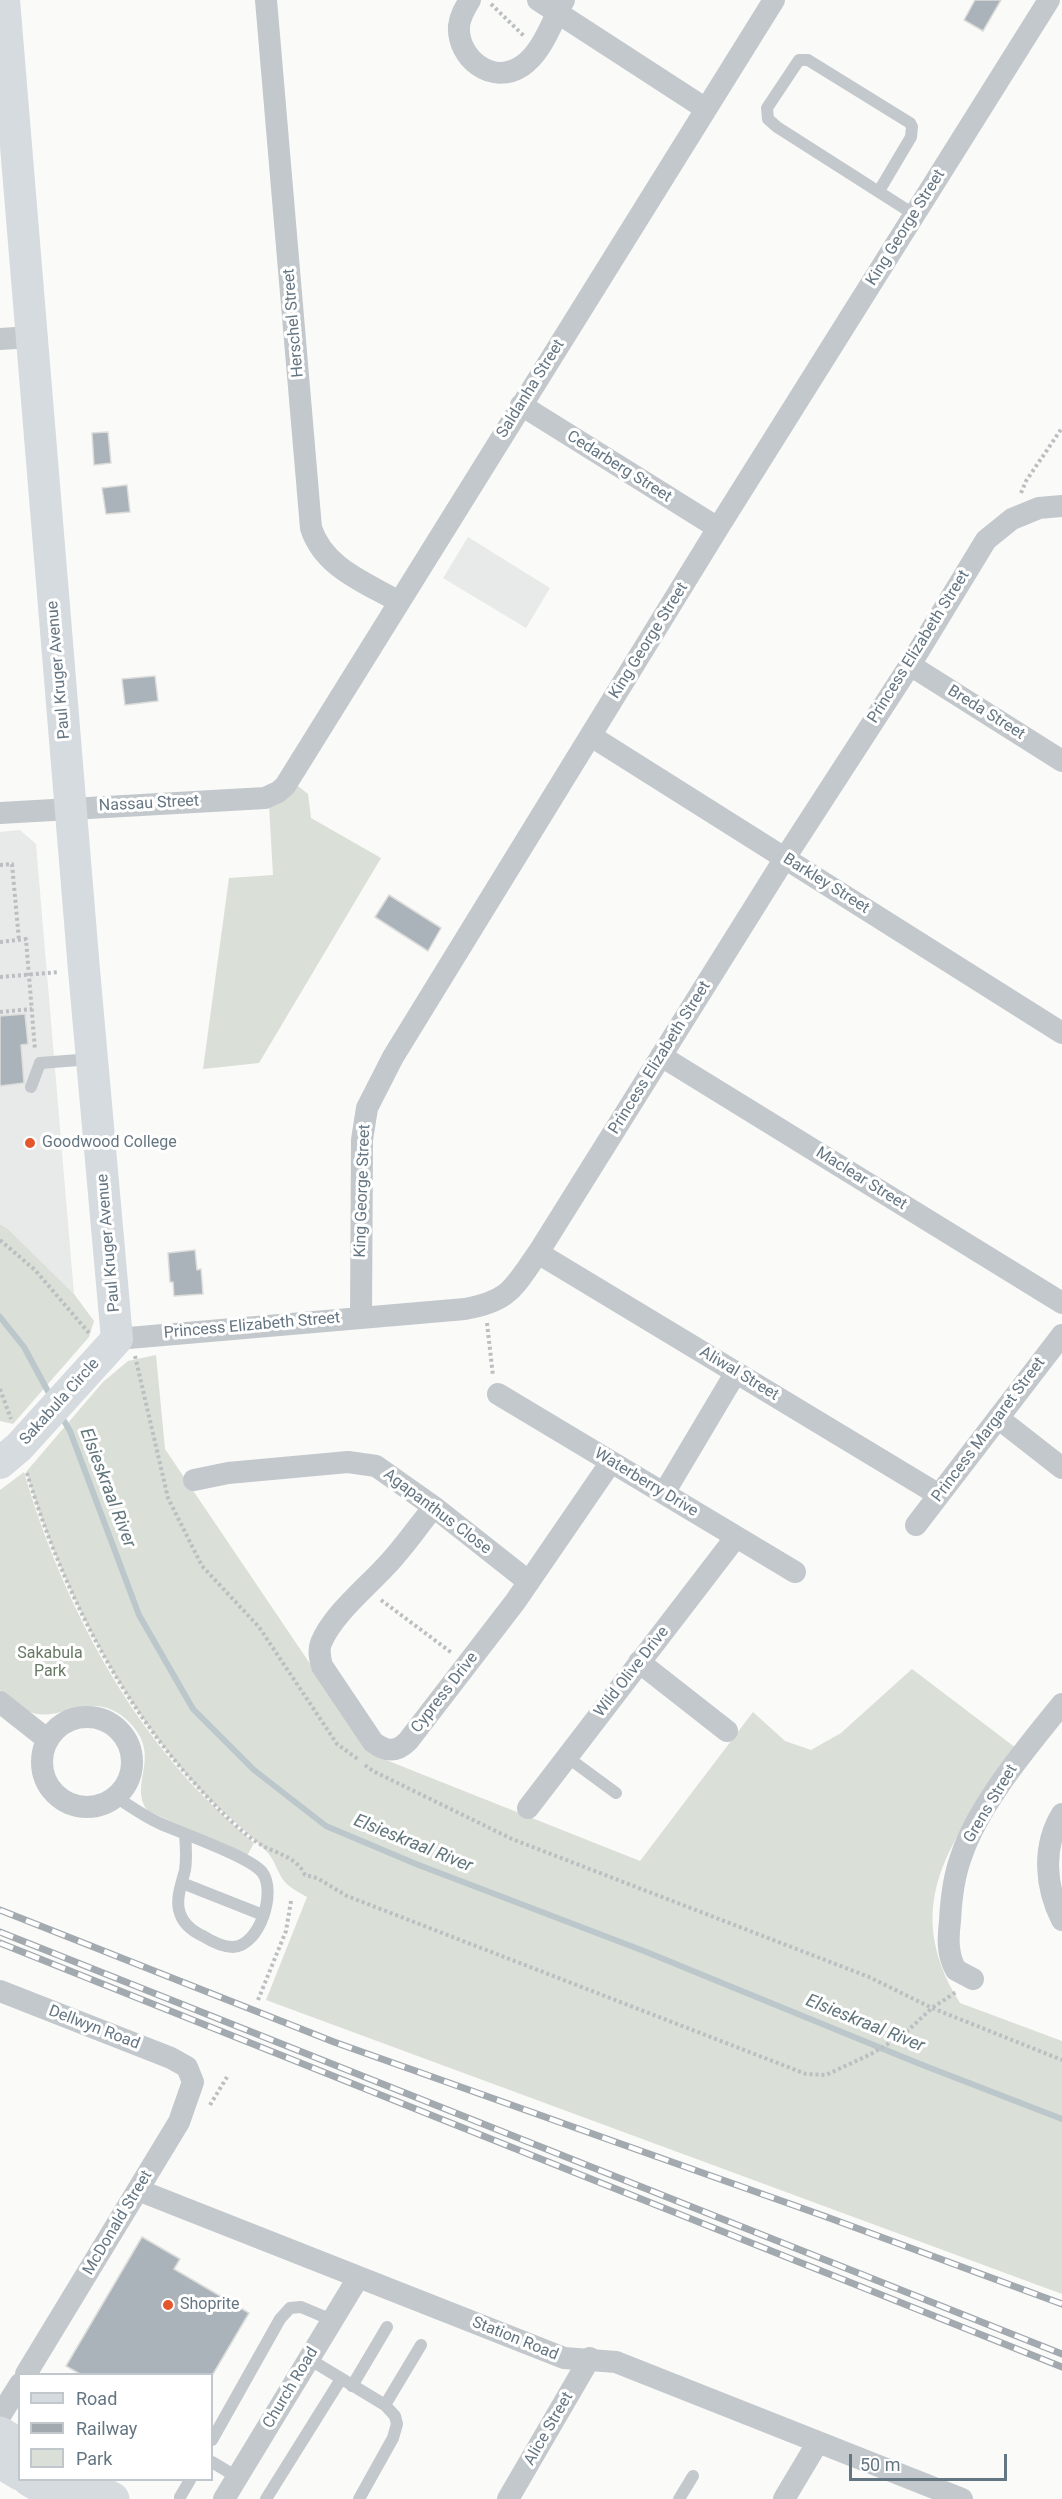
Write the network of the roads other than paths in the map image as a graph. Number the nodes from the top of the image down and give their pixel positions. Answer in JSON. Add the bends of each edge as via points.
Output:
{"nodes":[{"id":1,"x":4,"y":0,"type":"edge"},
{"id":2,"x":266,"y":0,"type":"edge"},
{"id":3,"x":470,"y":0,"type":"edge"},
{"id":4,"x":538,"y":0,"type":"edge"},
{"id":5,"x":774,"y":0,"type":"edge"},
{"id":6,"x":1049,"y":0,"type":"edge"},
{"id":7,"x":561,"y":6,"type":"edge"},
{"id":8,"x":706,"y":109,"type":"junction"},
{"id":9,"x":879,"y":192,"type":"junction"},
{"id":10,"x":915,"y":215,"type":"junction"},
{"id":11,"x":31,"y":337,"type":"junction"},
{"id":12,"x":0,"y":339,"type":"edge"},
{"id":13,"x":521,"y":405,"type":"junction"},
{"id":14,"x":1062,"y":506,"type":"edge"},
{"id":15,"x":718,"y":528,"type":"junction"},
{"id":16,"x":399,"y":602,"type":"junction"},
{"id":17,"x":910,"y":665,"type":"junction"},
{"id":18,"x":591,"y":736,"type":"junction"},
{"id":19,"x":1062,"y":761,"type":"edge"},
{"id":20,"x":291,"y":779,"type":"joint"},
{"id":21,"x":70,"y":809,"type":"junction"},
{"id":22,"x":0,"y":813,"type":"edge"},
{"id":23,"x":786,"y":858,"type":"junction"},
{"id":24,"x":1062,"y":1033,"type":"edge"},
{"id":25,"x":661,"y":1056,"type":"junction"},
{"id":26,"x":92,"y":1059,"type":"junction"},
{"id":27,"x":31,"y":1087,"type":"dead end"},
{"id":28,"x":538,"y":1253,"type":"junction"},
{"id":29,"x":1062,"y":1303,"type":"edge"},
{"id":30,"x":361,"y":1317,"type":"junction"},
{"id":31,"x":1062,"y":1335,"type":"edge"},
{"id":32,"x":116,"y":1344,"type":"junction"},
{"id":33,"x":736,"y":1372,"type":"junction"},
{"id":34,"x":498,"y":1394,"type":"road end"},
{"id":35,"x":998,"y":1418,"type":"junction"},
{"id":36,"x":14,"y":1451,"type":"edge"},
{"id":37,"x":611,"y":1462,"type":"junction"},
{"id":38,"x":1062,"y":1468,"type":"edge"},
{"id":39,"x":194,"y":1480,"type":"dead end"},
{"id":40,"x":664,"y":1494,"type":"junction"},
{"id":41,"x":939,"y":1495,"type":"junction"},
{"id":42,"x":434,"y":1507,"type":"junction"},
{"id":43,"x":916,"y":1525,"type":"dead end"},
{"id":44,"x":736,"y":1537,"type":"junction"},
{"id":45,"x":795,"y":1572,"type":"dead end"},
{"id":46,"x":529,"y":1582,"type":"junction"},
{"id":47,"x":639,"y":1662,"type":"junction"},
{"id":48,"x":0,"y":1702,"type":"edge"},
{"id":49,"x":1062,"y":1704,"type":"edge"},
{"id":50,"x":727,"y":1731,"type":"dead end"},
{"id":51,"x":48,"y":1740,"type":"junction"},
{"id":52,"x":567,"y":1756,"type":"junction"},
{"id":53,"x":616,"y":1793,"type":"dead end"},
{"id":54,"x":116,"y":1797,"type":"junction"},
{"id":55,"x":528,"y":1808,"type":"dead end"},
{"id":56,"x":1062,"y":1814,"type":"edge"},
{"id":57,"x":185,"y":1834,"type":"junction"},
{"id":58,"x":182,"y":1883,"type":"junction"},
{"id":59,"x":263,"y":1915,"type":"junction"},
{"id":60,"x":1062,"y":1920,"type":"edge"},
{"id":61,"x":973,"y":1979,"type":"road end"},
{"id":62,"x":0,"y":1991,"type":"edge"},
{"id":63,"x":187,"y":2067,"type":"joint"},
{"id":64,"x":138,"y":2190,"type":"junction"},
{"id":65,"x":358,"y":2277,"type":"junction"},
{"id":66,"x":332,"y":2320,"type":"junction"},
{"id":67,"x":387,"y":2327,"type":"dead end"},
{"id":68,"x":421,"y":2345,"type":"dead end"},
{"id":69,"x":590,"y":2358,"type":"junction"},
{"id":70,"x":309,"y":2359,"type":"junction"},
{"id":71,"x":27,"y":2373,"type":"edge"},
{"id":72,"x":346,"y":2382,"type":"junction"},
{"id":73,"x":18,"y":2387,"type":"edge"},
{"id":74,"x":384,"y":2405,"type":"junction"},
{"id":75,"x":0,"y":2416,"type":"edge"},
{"id":76,"x":0,"y":2433,"type":"edge"},
{"id":77,"x":213,"y":2438,"type":"edge"},
{"id":78,"x":818,"y":2442,"type":"junction"},
{"id":79,"x":18,"y":2444,"type":"edge"},
{"id":80,"x":0,"y":2462,"type":"edge"},
{"id":81,"x":213,"y":2463,"type":"edge"},
{"id":82,"x":18,"y":2473,"type":"edge"},
{"id":83,"x":693,"y":2476,"type":"dead end"},
{"id":84,"x":237,"y":2477,"type":"junction"},
{"id":85,"x":31,"y":2481,"type":"edge"},
{"id":86,"x":81,"y":2481,"type":"edge"},
{"id":87,"x":189,"y":2481,"type":"edge"},
{"id":88,"x":180,"y":2497,"type":"dead end"},
{"id":89,"x":62,"y":2499,"type":"edge"},
{"id":90,"x":113,"y":2499,"type":"edge"},
{"id":91,"x":224,"y":2499,"type":"edge"},
{"id":92,"x":266,"y":2499,"type":"edge"},
{"id":93,"x":360,"y":2499,"type":"edge"},
{"id":94,"x":508,"y":2499,"type":"edge"},
{"id":95,"x":679,"y":2499,"type":"edge"},
{"id":96,"x":784,"y":2499,"type":"edge"},
{"id":97,"x":962,"y":2499,"type":"edge"}],
"edges":[{"from":1,"to":11,"type":"street","name":"Paul Kruger Avenue"},
{"from":2,"to":16,"type":"street","name":"Herschel Street","via":[[311,528],[316,543],[335,565]]},
{"from":3,"to":7,"type":"street","via":[[459,23],[459,34],[464,52],[488,71],[507,72],[524,65]]},
{"from":4,"to":7,"type":"street"},
{"from":5,"to":8,"type":"street","name":"Saldanha Street"},
{"from":6,"to":10,"type":"street","name":"King George Street"},
{"from":7,"to":8,"type":"street"},
{"from":8,"to":13,"type":"street","name":"Saldanha Street"},
{"from":9,"to":9,"type":"lane","via":[[911,137],[910,123],[808,60],[799,60],[766,108],[768,119]]},
{"from":9,"to":10,"type":"lane"},
{"from":10,"to":15,"type":"street","name":"King George Street"},
{"from":11,"to":12,"type":"street"},
{"from":11,"to":21,"type":"street","name":"Paul Kruger Avenue"},
{"from":13,"to":15,"type":"street","name":"Cedarberg Street"},
{"from":13,"to":16,"type":"street","name":"Saldanha Street"},
{"from":14,"to":17,"type":"street","name":"Princess Elizabeth Street","via":[[1039,508],[1012,519],[986,540]]},
{"from":15,"to":18,"type":"street","name":"King George Street"},
{"from":16,"to":20,"type":"street","name":"Saldanha Street"},
{"from":17,"to":19,"type":"street","name":"Breda Street"},
{"from":17,"to":23,"type":"street","name":"Princess Elizabeth Street"},
{"from":18,"to":23,"type":"street","name":"Barkley Street"},
{"from":18,"to":30,"type":"street","name":"King George Street","via":[[372,1094],[362,1140]]},
{"from":20,"to":21,"type":"street","name":"Nassau Street","via":[[265,798]]},
{"from":21,"to":22,"type":"street","name":"Nassau Street"},
{"from":21,"to":26,"type":"street","name":"Paul Kruger Avenue"},
{"from":23,"to":24,"type":"street","name":"Barkley Street"},
{"from":23,"to":25,"type":"street","name":"Princess Elizabeth Street"},
{"from":25,"to":28,"type":"street","name":"Princess Elizabeth Street"},
{"from":25,"to":29,"type":"street","name":"Maclear Street"},
{"from":26,"to":27,"type":"lane","via":[[40,1063]]},
{"from":26,"to":32,"type":"street","name":"Paul Kruger Avenue"},
{"from":28,"to":30,"type":"street","name":"Princess Elizabeth Street","via":[[502,1299],[485,1305]]},
{"from":28,"to":33,"type":"street","name":"Aliwal Street"},
{"from":30,"to":32,"type":"street","name":"Princess Elizabeth Street"},
{"from":31,"to":35,"type":"street","name":"Princess Margaret Street"},
{"from":32,"to":36,"type":"street","name":"Sakabula Circle"},
{"from":33,"to":40,"type":"street"},
{"from":33,"to":41,"type":"street","name":"Aliwal Street"},
{"from":34,"to":37,"type":"street","name":"Waterberry Drive"},
{"from":35,"to":38,"type":"street"},
{"from":35,"to":41,"type":"street","name":"Princess Margaret Street"},
{"from":37,"to":40,"type":"street","name":"Waterberry Drive"},
{"from":37,"to":46,"type":"street","name":"Cypress Drive"},
{"from":39,"to":42,"type":"street","name":"Agapanthus Close","via":[[228,1473],[362,1462],[389,1474]]},
{"from":40,"to":44,"type":"street","name":"Waterberry Drive"},
{"from":41,"to":43,"type":"street","name":"Princess Margaret Street"},
{"from":42,"to":46,"type":"street","name":"Agapanthus Close"},
{"from":42,"to":46,"type":"street","name":"Cypress Drive","via":[[320,1644],[322,1666],[379,1747],[392,1750],[403,1746]]},
{"from":44,"to":45,"type":"street","name":"Waterberry Drive"},
{"from":44,"to":47,"type":"street","name":"Wild Olive Drive"},
{"from":47,"to":50,"type":"street"},
{"from":47,"to":52,"type":"street","name":"Wild Olive Drive"},
{"from":48,"to":51,"type":"street"},
{"from":49,"to":61,"type":"street","name":"Grens Street","via":[[1018,1758],[973,1828],[960,1858],[950,1911],[949,1948],[956,1970]]},
{"from":51,"to":54,"type":"street","via":[[42,1758],[44,1776],[60,1798],[89,1807]]},
{"from":51,"to":54,"type":"street","via":[[59,1726],[75,1719],[109,1723],[122,1734],[130,1749],[132,1767],[127,1783]]},
{"from":52,"to":53,"type":"lane"},
{"from":52,"to":55,"type":"street","name":"Wild Olive Drive"},
{"from":54,"to":57,"type":"lane"},
{"from":56,"to":60,"type":"street","via":[[1047,1870],[1050,1891]]},
{"from":57,"to":58,"type":"lane"},
{"from":57,"to":59,"type":"lane","via":[[254,1865],[261,1872],[268,1889]]},
{"from":58,"to":59,"type":"lane"},
{"from":58,"to":59,"type":"lane","via":[[178,1900],[182,1919],[214,1941],[240,1946],[252,1936]]},
{"from":62,"to":63,"type":"street","name":"Dellwyn Road"},
{"from":63,"to":64,"type":"street","name":"McDonald Street","via":[[193,2082],[188,2100]]},
{"from":64,"to":65,"type":"street","name":"Station Road"},
{"from":64,"to":71,"type":"street","name":"McDonald Street"},
{"from":65,"to":66,"type":"street","name":"Church Road"},
{"from":65,"to":69,"type":"street","name":"Station Road","via":[[564,2358]]},
{"from":66,"to":70,"type":"street","name":"Church Road"},
{"from":66,"to":77,"type":"lane","via":[[301,2307],[290,2308],[280,2319]]},
{"from":67,"to":72,"type":"lane"},
{"from":68,"to":74,"type":"lane"},
{"from":69,"to":78,"type":"street","name":"Station Road","via":[[616,2362]]},
{"from":69,"to":94,"type":"street","name":"Alice Street"},
{"from":70,"to":72,"type":"lane"},
{"from":70,"to":84,"type":"street","name":"Church Road"},
{"from":72,"to":74,"type":"lane"},
{"from":72,"to":92,"type":"lane"},
{"from":73,"to":75,"type":"street"},
{"from":74,"to":93,"type":"lane","via":[[395,2416],[396,2432]]},
{"from":76,"to":79,"type":"main road"},
{"from":78,"to":96,"type":"street"},
{"from":78,"to":97,"type":"street","name":"Station Road"},
{"from":80,"to":82,"type":"main road"},
{"from":81,"to":84,"type":"lane"},
{"from":83,"to":95,"type":"lane"},
{"from":84,"to":91,"type":"street","name":"Church Road"},
{"from":85,"to":89,"type":"main road"},
{"from":86,"to":90,"type":"main road"},
{"from":87,"to":88,"type":"lane"}]}
